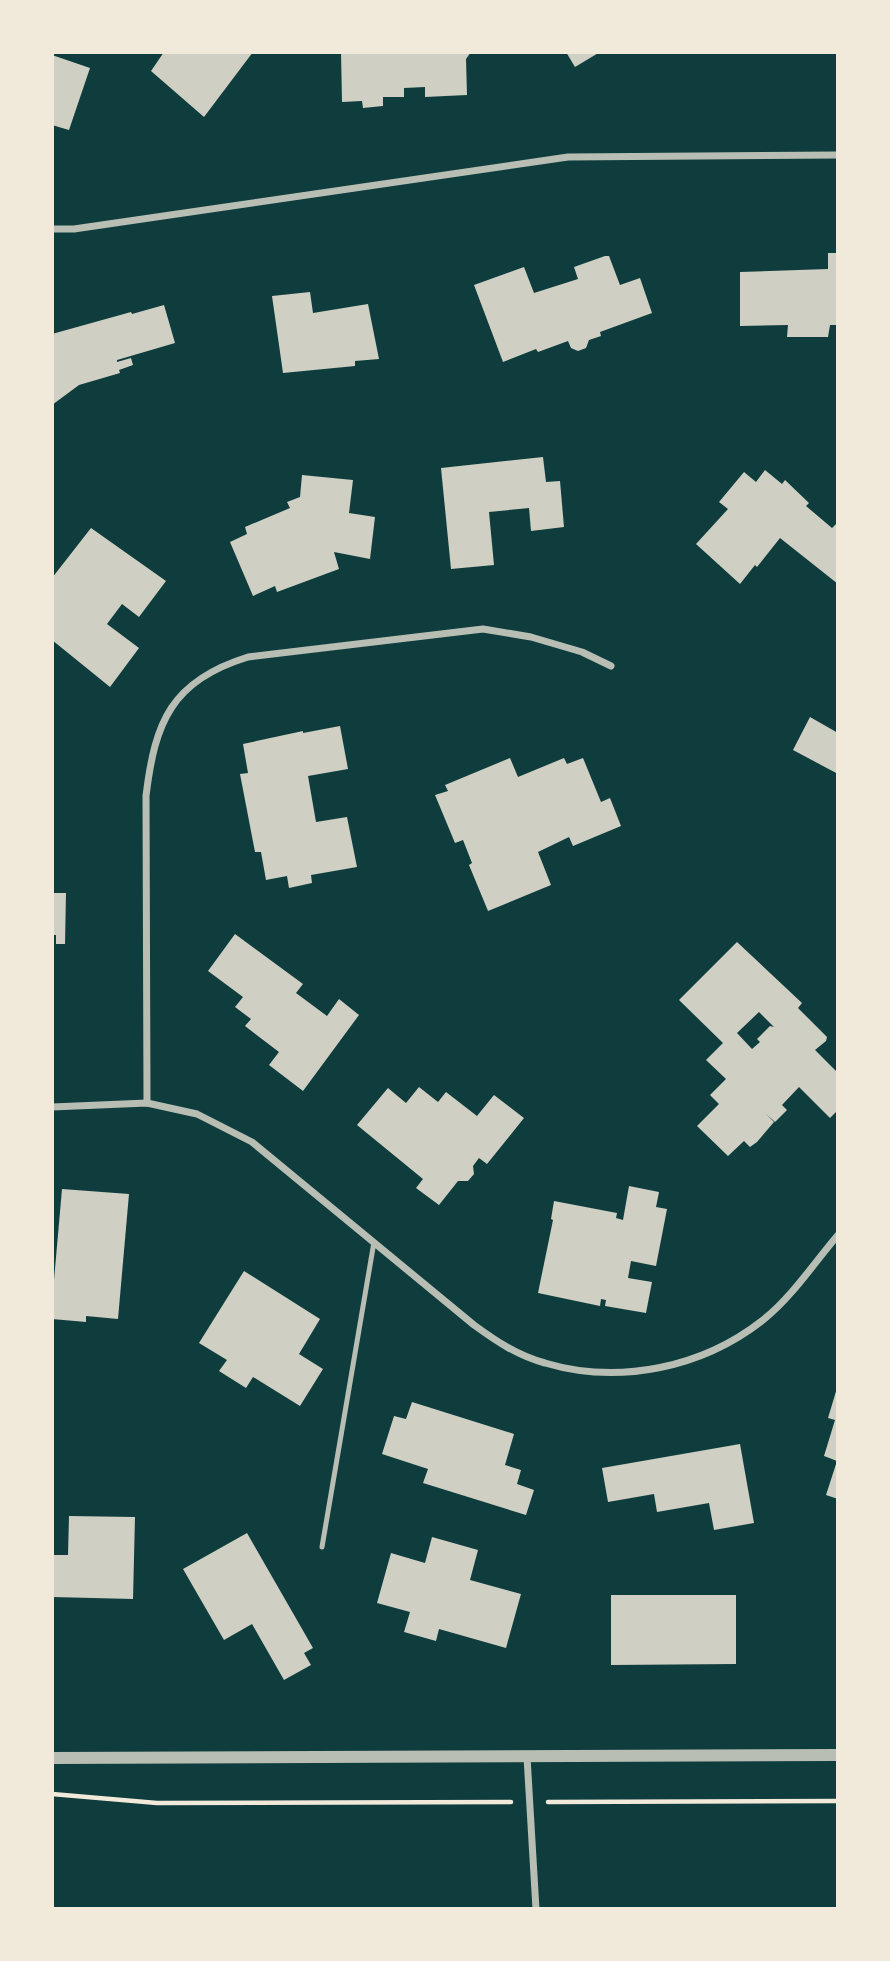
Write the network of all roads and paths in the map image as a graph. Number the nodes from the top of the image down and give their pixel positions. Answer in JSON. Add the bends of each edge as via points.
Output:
{"nodes":[{"id":1,"x":838,"y":155,"type":"edge"},
{"id":2,"x":52,"y":229,"type":"edge"},
{"id":3,"x":611,"y":666,"type":"dead end"},
{"id":4,"x":147,"y":1103,"type":"junction"},
{"id":5,"x":52,"y":1107,"type":"edge"},
{"id":6,"x":838,"y":1235,"type":"edge"},
{"id":7,"x":374,"y":1242,"type":"junction"},
{"id":8,"x":323,"y":1547,"type":"dead end"},
{"id":9,"x":838,"y":1755,"type":"edge"},
{"id":10,"x":527,"y":1757,"type":"junction"},
{"id":11,"x":52,"y":1758,"type":"edge"},
{"id":12,"x":52,"y":1794,"type":"edge"},
{"id":13,"x":838,"y":1801,"type":"edge"},
{"id":14,"x":529,"y":1802,"type":"junction"},
{"id":15,"x":536,"y":1909,"type":"edge"}],
"edges":[{"from":1,"to":2,"type":"street","via":[[568,157]]},
{"from":3,"to":4,"type":"street","via":[[531,637],[483,629],[248,657],[219,667],[190,687],[171,707],[158,731],[146,796]]},
{"from":4,"to":5,"type":"street"},
{"from":4,"to":7,"type":"street","via":[[197,1114],[252,1142]]},
{"from":6,"to":7,"type":"street","via":[[763,1320],[698,1357],[621,1374],[593,1374],[543,1363],[503,1346]]},
{"from":7,"to":8,"type":"lane"},
{"from":9,"to":10,"type":"street"},
{"from":10,"to":11,"type":"street"},
{"from":10,"to":14,"type":"street"},
{"from":12,"to":14,"type":"path","via":[[157,1803]]},
{"from":13,"to":14,"type":"path"},
{"from":14,"to":15,"type":"street"}]}
